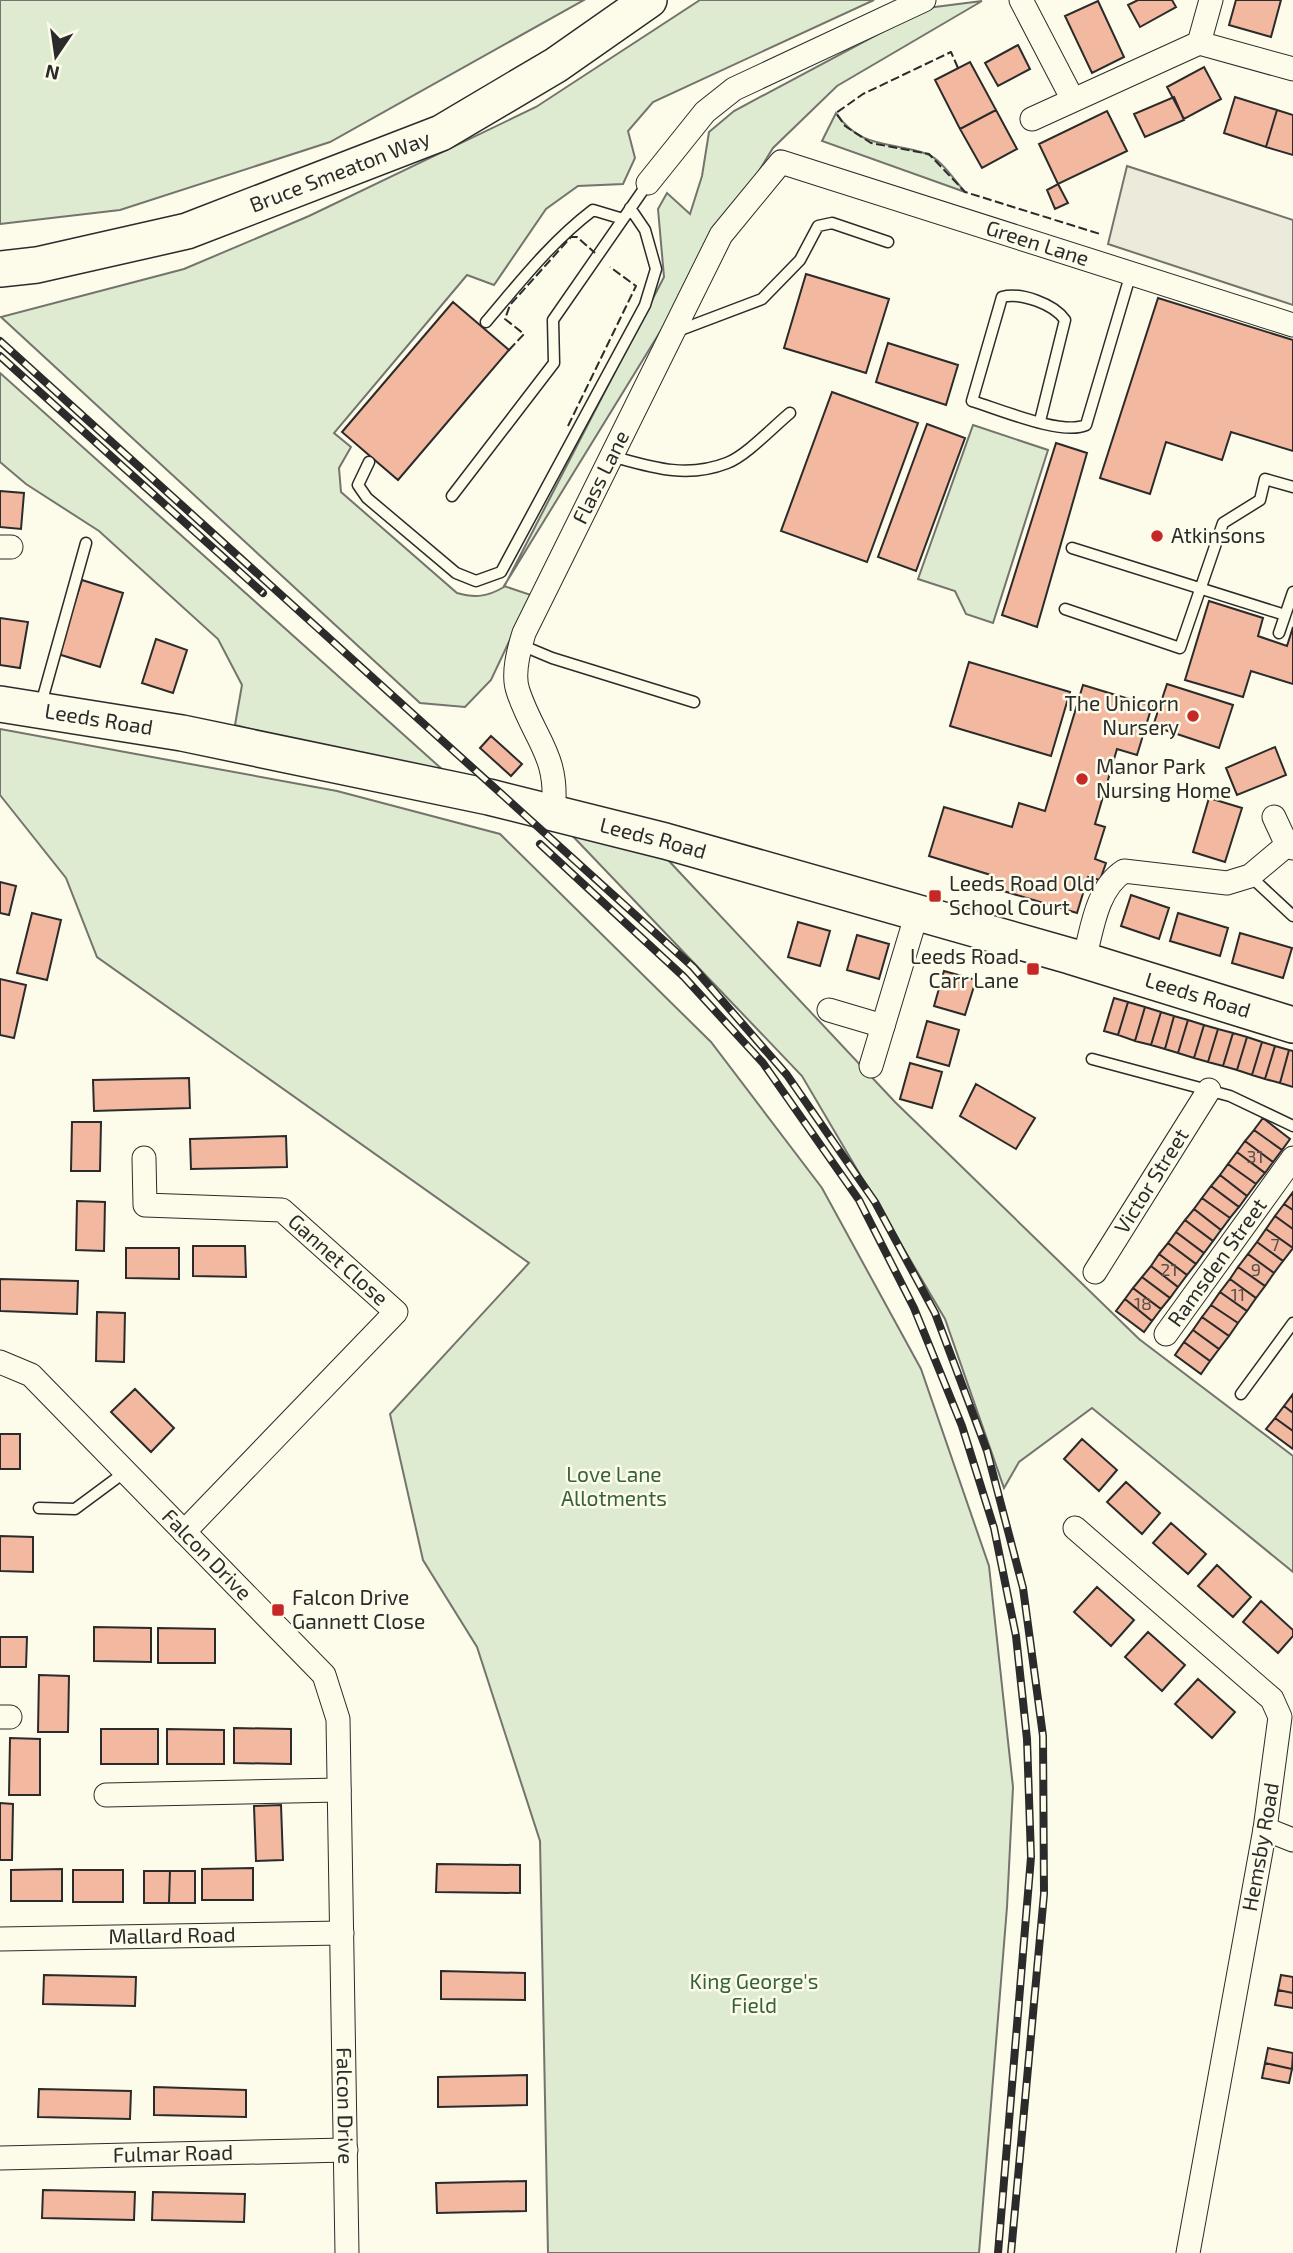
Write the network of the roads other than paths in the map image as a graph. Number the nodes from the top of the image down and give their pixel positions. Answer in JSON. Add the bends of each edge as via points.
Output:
{"nodes":[{"id":1,"x":649,"y":0,"type":"edge"},
{"id":2,"x":924,"y":0,"type":"edge"},
{"id":3,"x":1021,"y":0,"type":"edge"},
{"id":4,"x":1210,"y":0,"type":"edge"},
{"id":5,"x":1199,"y":43,"type":"junction"},
{"id":6,"x":1293,"y":69,"type":"edge"},
{"id":7,"x":1072,"y":98,"type":"junction"},
{"id":8,"x":1032,"y":119,"type":"dead end"},
{"id":9,"x":781,"y":162,"type":"joint"},
{"id":10,"x":648,"y":183,"type":"joint"},
{"id":11,"x":630,"y":208,"type":"junction"},
{"id":12,"x":622,"y":219,"type":"junction"},
{"id":13,"x":888,"y":242,"type":"dead end"},
{"id":14,"x":0,"y":269,"type":"edge"},
{"id":15,"x":1131,"y":273,"type":"junction"},
{"id":16,"x":486,"y":322,"type":"dead end"},
{"id":17,"x":1293,"y":325,"type":"edge"},
{"id":18,"x":672,"y":333,"type":"junction"},
{"id":19,"x":790,"y":412,"type":"dead end"},
{"id":20,"x":1040,"y":421,"type":"junction"},
{"id":21,"x":611,"y":456,"type":"junction"},
{"id":22,"x":369,"y":462,"type":"dead end"},
{"id":23,"x":1293,"y":487,"type":"edge"},
{"id":24,"x":452,"y":496,"type":"dead end"},
{"id":25,"x":86,"y":542,"type":"dead end"},
{"id":26,"x":1072,"y":548,"type":"dead end"},
{"id":27,"x":1201,"y":588,"type":"junction"},
{"id":28,"x":1293,"y":592,"type":"edge"},
{"id":29,"x":1065,"y":609,"type":"dead end"},
{"id":30,"x":1285,"y":615,"type":"junction"},
{"id":31,"x":1279,"y":633,"type":"dead end"},
{"id":32,"x":520,"y":645,"type":"junction"},
{"id":33,"x":694,"y":702,"type":"dead end"},
{"id":34,"x":0,"y":704,"type":"edge"},
{"id":35,"x":40,"y":710,"type":"junction"},
{"id":36,"x":553,"y":813,"type":"junction"},
{"id":37,"x":1274,"y":817,"type":"dead end"},
{"id":38,"x":1290,"y":846,"type":"edge"},
{"id":39,"x":1250,"y":876,"type":"junction"},
{"id":40,"x":918,"y":913,"type":"junction"},
{"id":41,"x":1293,"y":916,"type":"edge"},
{"id":42,"x":1084,"y":960,"type":"junction"},
{"id":43,"x":830,"y":1010,"type":"dead end"},
{"id":44,"x":1293,"y":1025,"type":"edge"},
{"id":45,"x":883,"y":1026,"type":"junction"},
{"id":46,"x":1092,"y":1059,"type":"dead end"},
{"id":47,"x":871,"y":1066,"type":"dead end"},
{"id":48,"x":1209,"y":1090,"type":"junction"},
{"id":49,"x":1293,"y":1126,"type":"edge"},
{"id":50,"x":144,"y":1158,"type":"dead end"},
{"id":51,"x":1293,"y":1158,"type":"edge"},
{"id":52,"x":1095,"y":1272,"type":"dead end"},
{"id":53,"x":1293,"y":1323,"type":"edge"},
{"id":54,"x":1166,"y":1334,"type":"dead end"},
{"id":55,"x":0,"y":1362,"type":"edge"},
{"id":56,"x":1241,"y":1394,"type":"dead end"},
{"id":57,"x":125,"y":1472,"type":"junction"},
{"id":58,"x":38,"y":1508,"type":"dead end"},
{"id":59,"x":1075,"y":1528,"type":"dead end"},
{"id":60,"x":184,"y":1532,"type":"junction"},
{"id":61,"x":340,"y":1790,"type":"junction"},
{"id":62,"x":106,"y":1795,"type":"dead end"},
{"id":63,"x":1265,"y":1829,"type":"junction"},
{"id":64,"x":1293,"y":1840,"type":"edge"},
{"id":65,"x":342,"y":1933,"type":"junction"},
{"id":66,"x":0,"y":1938,"type":"edge"},
{"id":67,"x":346,"y":2150,"type":"junction"},
{"id":68,"x":0,"y":2158,"type":"edge"},
{"id":69,"x":347,"y":2253,"type":"edge"},
{"id":70,"x":1188,"y":2253,"type":"edge"}],
"edges":[{"from":1,"to":14,"type":"main road","name":"Bruce Smeaton Way","via":[[556,65],[441,133],[187,231]]},
{"from":2,"to":10,"type":"street","via":[[734,89],[705,112]]},
{"from":3,"to":7,"type":"street"},
{"from":4,"to":5,"type":"street"},
{"from":5,"to":6,"type":"street"},
{"from":5,"to":7,"type":"street"},
{"from":7,"to":8,"type":"street"},
{"from":9,"to":15,"type":"street","name":"Green Lane"},
{"from":9,"to":18,"type":"street","name":"Flass Lane","via":[[721,235]]},
{"from":10,"to":11,"type":"lane"},
{"from":11,"to":12,"type":"lane"},
{"from":11,"to":22,"type":"lane","via":[[645,230],[656,269],[645,305],[501,572],[476,581],[456,573],[367,498],[358,485]]},
{"from":12,"to":16,"type":"lane","via":[[593,210],[532,266]]},
{"from":12,"to":24,"type":"lane","via":[[553,320],[554,363]]},
{"from":13,"to":18,"type":"lane","via":[[832,223],[818,226],[800,260],[762,299]]},
{"from":15,"to":17,"type":"street","name":"Green Lane"},
{"from":15,"to":20,"type":"lane","via":[[1086,425],[1066,429]]},
{"from":18,"to":21,"type":"street","name":"Flass Lane"},
{"from":19,"to":21,"type":"lane","via":[[729,463],[685,473],[665,472]]},
{"from":20,"to":20,"type":"lane","via":[[972,401],[998,305],[1009,295],[1059,311],[1065,320]]},
{"from":21,"to":32,"type":"street","name":"Flass Lane"},
{"from":23,"to":27,"type":"lane","via":[[1265,479],[1260,500],[1223,523]]},
{"from":25,"to":35,"type":"lane"},
{"from":26,"to":27,"type":"lane"},
{"from":27,"to":29,"type":"lane","via":[[1181,648]]},
{"from":27,"to":30,"type":"lane"},
{"from":28,"to":30,"type":"lane"},
{"from":30,"to":31,"type":"lane"},
{"from":32,"to":33,"type":"lane"},
{"from":32,"to":36,"type":"street","name":"Flass Lane","via":[[517,689],[551,761],[556,788]]},
{"from":34,"to":35,"type":"main road","name":"Leeds Road"},
{"from":35,"to":36,"type":"main road","name":"Leeds Road","via":[[182,733]]},
{"from":36,"to":40,"type":"main road","name":"Leeds Road"},
{"from":37,"to":38,"type":"street"},
{"from":38,"to":39,"type":"street"},
{"from":39,"to":41,"type":"lane"},
{"from":39,"to":42,"type":"street","via":[[1227,883],[1124,871],[1112,879],[1100,902]]},
{"from":40,"to":42,"type":"main road","name":"Leeds Road"},
{"from":40,"to":45,"type":"street"},
{"from":42,"to":44,"type":"main road","name":"Leeds Road"},
{"from":43,"to":45,"type":"street"},
{"from":45,"to":47,"type":"street"},
{"from":46,"to":48,"type":"lane"},
{"from":48,"to":49,"type":"lane","via":[[1251,1104]]},
{"from":48,"to":52,"type":"street","name":"Victor Street"},
{"from":50,"to":60,"type":"street","name":"Gannet Close","via":[[145,1205],[282,1210],[396,1312]]},
{"from":51,"to":54,"type":"street","name":"Ramsden Street"},
{"from":53,"to":56,"type":"lane"},
{"from":55,"to":57,"type":"street","name":"Falcon Drive","via":[[31,1375]]},
{"from":57,"to":58,"type":"lane","via":[[75,1509]]},
{"from":57,"to":60,"type":"street","name":"Falcon Drive"},
{"from":59,"to":63,"type":"street","name":"Hemsby Road","via":[[1272,1699],[1280,1717]]},
{"from":60,"to":61,"type":"street","name":"Falcon Drive","via":[[324,1675],[338,1719]]},
{"from":61,"to":62,"type":"street"},
{"from":61,"to":65,"type":"street","name":"Falcon Drive"},
{"from":63,"to":64,"type":"street"},
{"from":63,"to":70,"type":"street","name":"Hemsby Road"},
{"from":65,"to":66,"type":"street","name":"Mallard Road"},
{"from":65,"to":67,"type":"street","name":"Falcon Drive"},
{"from":67,"to":68,"type":"street","name":"Fulmar Road"},
{"from":67,"to":69,"type":"street","name":"Falcon Drive"}]}
